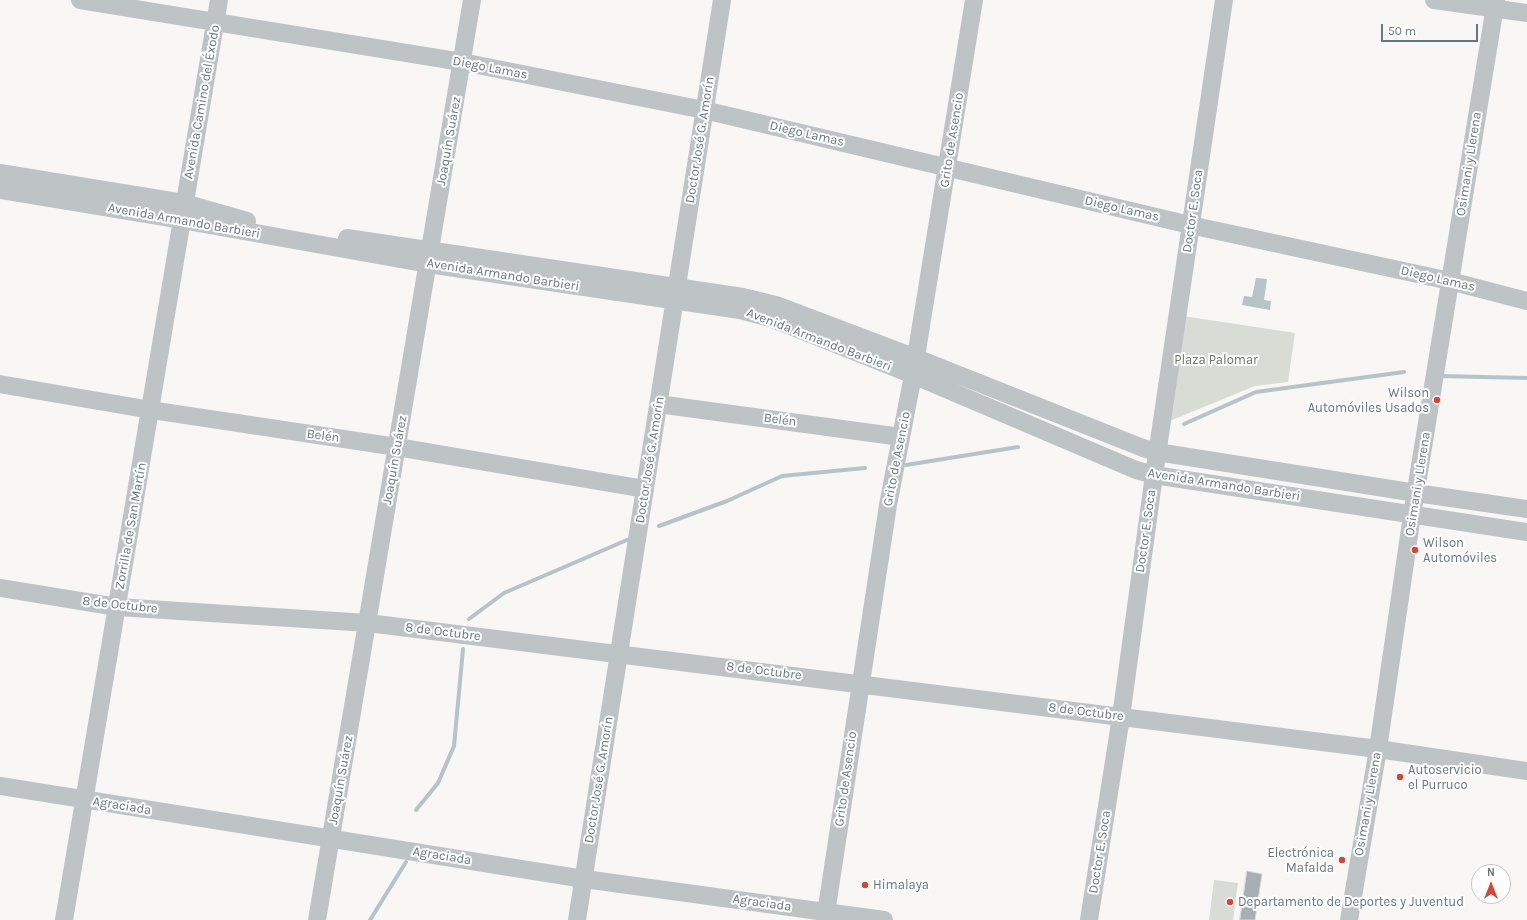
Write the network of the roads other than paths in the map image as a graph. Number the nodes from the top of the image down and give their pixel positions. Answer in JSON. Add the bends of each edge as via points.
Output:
{"nodes":[{"id":1,"x":80,"y":0,"type":"edge"},
{"id":2,"x":219,"y":0,"type":"edge"},
{"id":3,"x":472,"y":0,"type":"edge"},
{"id":4,"x":722,"y":0,"type":"edge"},
{"id":5,"x":974,"y":0,"type":"edge"},
{"id":6,"x":1224,"y":0,"type":"edge"},
{"id":7,"x":1434,"y":0,"type":"edge"},
{"id":8,"x":1495,"y":5,"type":"edge"},
{"id":9,"x":1527,"y":13,"type":"edge"},
{"id":10,"x":216,"y":22,"type":"junction"},
{"id":11,"x":462,"y":62,"type":"junction"},
{"id":12,"x":704,"y":110,"type":"junction"},
{"id":13,"x":947,"y":167,"type":"junction"},
{"id":14,"x":0,"y":173,"type":"edge"},
{"id":15,"x":0,"y":190,"type":"edge"},
{"id":16,"x":184,"y":212,"type":"junction"},
{"id":17,"x":1190,"y":225,"type":"junction"},
{"id":18,"x":429,"y":257,"type":"junction"},
{"id":19,"x":1450,"y":281,"type":"junction"},
{"id":20,"x":676,"y":294,"type":"junction"},
{"id":21,"x":1527,"y":301,"type":"edge"},
{"id":22,"x":916,"y":358,"type":"junction"},
{"id":23,"x":913,"y":375,"type":"junction"},
{"id":24,"x":0,"y":384,"type":"edge"},
{"id":25,"x":658,"y":404,"type":"junction"},
{"id":26,"x":151,"y":410,"type":"junction"},
{"id":27,"x":901,"y":437,"type":"junction"},
{"id":28,"x":397,"y":446,"type":"junction"},
{"id":29,"x":1157,"y":452,"type":"junction"},
{"id":30,"x":1154,"y":475,"type":"junction"},
{"id":31,"x":645,"y":489,"type":"junction"},
{"id":32,"x":1416,"y":494,"type":"junction"},
{"id":33,"x":1527,"y":509,"type":"edge"},
{"id":34,"x":1412,"y":515,"type":"junction"},
{"id":35,"x":1527,"y":532,"type":"edge"},
{"id":36,"x":0,"y":588,"type":"edge"},
{"id":37,"x":117,"y":607,"type":"junction"},
{"id":38,"x":368,"y":623,"type":"junction"},
{"id":39,"x":619,"y":653,"type":"junction"},
{"id":40,"x":860,"y":683,"type":"junction"},
{"id":41,"x":1121,"y":717,"type":"junction"},
{"id":42,"x":1378,"y":749,"type":"junction"},
{"id":43,"x":1527,"y":771,"type":"edge"},
{"id":44,"x":0,"y":786,"type":"edge"},
{"id":45,"x":84,"y":800,"type":"junction"},
{"id":46,"x":332,"y":838,"type":"junction"},
{"id":47,"x":584,"y":879,"type":"junction"},
{"id":48,"x":65,"y":915,"type":"edge"},
{"id":49,"x":826,"y":916,"type":"edge"},
{"id":50,"x":317,"y":920,"type":"edge"},
{"id":51,"x":577,"y":920,"type":"edge"},
{"id":52,"x":884,"y":920,"type":"edge"},
{"id":53,"x":1089,"y":920,"type":"edge"},
{"id":54,"x":1349,"y":920,"type":"edge"}],
"edges":[{"from":1,"to":10,"type":"street","name":"Diego Lamas"},
{"from":2,"to":10,"type":"street","name":"Avenida Camino del Éxodo"},
{"from":3,"to":11,"type":"street","name":"Joaquín Suárez"},
{"from":4,"to":12,"type":"street","name":"Doctor José G. Amorín"},
{"from":5,"to":13,"type":"street","name":"Grito de Asencio"},
{"from":6,"to":17,"type":"street","name":"Doctor E. Soca"},
{"from":7,"to":8,"type":"street"},
{"from":8,"to":9,"type":"street"},
{"from":8,"to":19,"type":"street","name":"Osimani y Llerena"},
{"from":10,"to":11,"type":"street","name":"Diego Lamas"},
{"from":10,"to":16,"type":"street","name":"Avenida Camino del Éxodo"},
{"from":11,"to":12,"type":"street","name":"Diego Lamas"},
{"from":11,"to":18,"type":"street","name":"Joaquín Suárez"},
{"from":12,"to":13,"type":"street","name":"Diego Lamas"},
{"from":12,"to":20,"type":"street","name":"Doctor José G. Amorín"},
{"from":13,"to":17,"type":"street","name":"Diego Lamas"},
{"from":13,"to":22,"type":"street","name":"Grito de Asencio"},
{"from":14,"to":16,"type":"street","name":"Avenida Armando Barbieri"},
{"from":15,"to":16,"type":"street","name":"Avenida Armando Barbieri"},
{"from":16,"to":18,"type":"street","name":"Avenida Armando Barbieri"},
{"from":16,"to":26,"type":"street","name":"Zorrilla de San Martín"},
{"from":17,"to":19,"type":"street","name":"Diego Lamas"},
{"from":17,"to":29,"type":"street","name":"Doctor E. Soca"},
{"from":18,"to":20,"type":"street","name":"Avenida Armando Barbieri"},
{"from":18,"to":28,"type":"street","name":"Joaquín Suárez"},
{"from":19,"to":21,"type":"street","name":"Diego Lamas"},
{"from":19,"to":32,"type":"street","name":"Osimani y Llerena"},
{"from":20,"to":22,"type":"street","name":"Avenida Armando Barbieri","via":[[743,297],[776,305]]},
{"from":20,"to":23,"type":"street","name":"Avenida Armando Barbieri","via":[[770,318]]},
{"from":20,"to":25,"type":"street","name":"Doctor José G. Amorín"},
{"from":22,"to":23,"type":"street","name":"Grito de Asencio"},
{"from":22,"to":29,"type":"street","name":"Avenida Armando Barbieri"},
{"from":23,"to":27,"type":"street","name":"Grito de Asencio"},
{"from":23,"to":30,"type":"street","name":"Avenida Armando Barbieri","via":[[1136,470]]},
{"from":24,"to":26,"type":"street","name":"Belén"},
{"from":25,"to":27,"type":"street","name":"Belén"},
{"from":25,"to":31,"type":"street","name":"Doctor José G. Amorín"},
{"from":26,"to":28,"type":"street","name":"Belén"},
{"from":26,"to":37,"type":"street","name":"Zorrilla de San Martín"},
{"from":27,"to":40,"type":"street","name":"Grito de Asencio"},
{"from":28,"to":31,"type":"street","name":"Belén"},
{"from":28,"to":38,"type":"street","name":"Joaquín Suárez"},
{"from":29,"to":30,"type":"street","name":"Doctor E. Soca"},
{"from":29,"to":32,"type":"street","name":"Avenida Armando Barbieri"},
{"from":30,"to":34,"type":"street","name":"Avenida Armando Barbieri"},
{"from":30,"to":41,"type":"street","name":"Doctor E. Soca"},
{"from":31,"to":39,"type":"street","name":"Doctor José G. Amorín"},
{"from":32,"to":33,"type":"street","name":"Avenida Armando Barbieri"},
{"from":32,"to":34,"type":"street","name":"Osimani y Llerena"},
{"from":34,"to":35,"type":"street","name":"Avenida Armando Barbieri"},
{"from":34,"to":42,"type":"street","name":"Osimani y Llerena"},
{"from":36,"to":37,"type":"street","name":"8 de Octubre"},
{"from":37,"to":38,"type":"street","name":"8 de Octubre"},
{"from":37,"to":45,"type":"street","name":"Zorrilla de San Martín"},
{"from":38,"to":39,"type":"street","name":"8 de Octubre"},
{"from":38,"to":46,"type":"street","name":"Joaquín Suárez"},
{"from":39,"to":40,"type":"street","name":"8 de Octubre"},
{"from":39,"to":47,"type":"street","name":"Doctor José G. Amorín"},
{"from":40,"to":41,"type":"street","name":"8 de Octubre"},
{"from":40,"to":49,"type":"street","name":"Grito de Asencio"},
{"from":41,"to":42,"type":"street","name":"8 de Octubre"},
{"from":41,"to":53,"type":"street","name":"Doctor E. Soca"},
{"from":42,"to":43,"type":"street","name":"8 de Octubre"},
{"from":42,"to":54,"type":"street","name":"Osimani y Llerena"},
{"from":44,"to":45,"type":"street","name":"Agraciada"},
{"from":45,"to":46,"type":"street","name":"Agraciada"},
{"from":45,"to":48,"type":"street","name":"Zorrilla de San Martín"},
{"from":46,"to":47,"type":"street","name":"Agraciada"},
{"from":46,"to":50,"type":"street","name":"Joaquín Suárez"},
{"from":47,"to":49,"type":"street","name":"Agraciada"},
{"from":47,"to":51,"type":"street","name":"Doctor José G. Amorín"},
{"from":49,"to":52,"type":"street","name":"Agraciada"}]}
